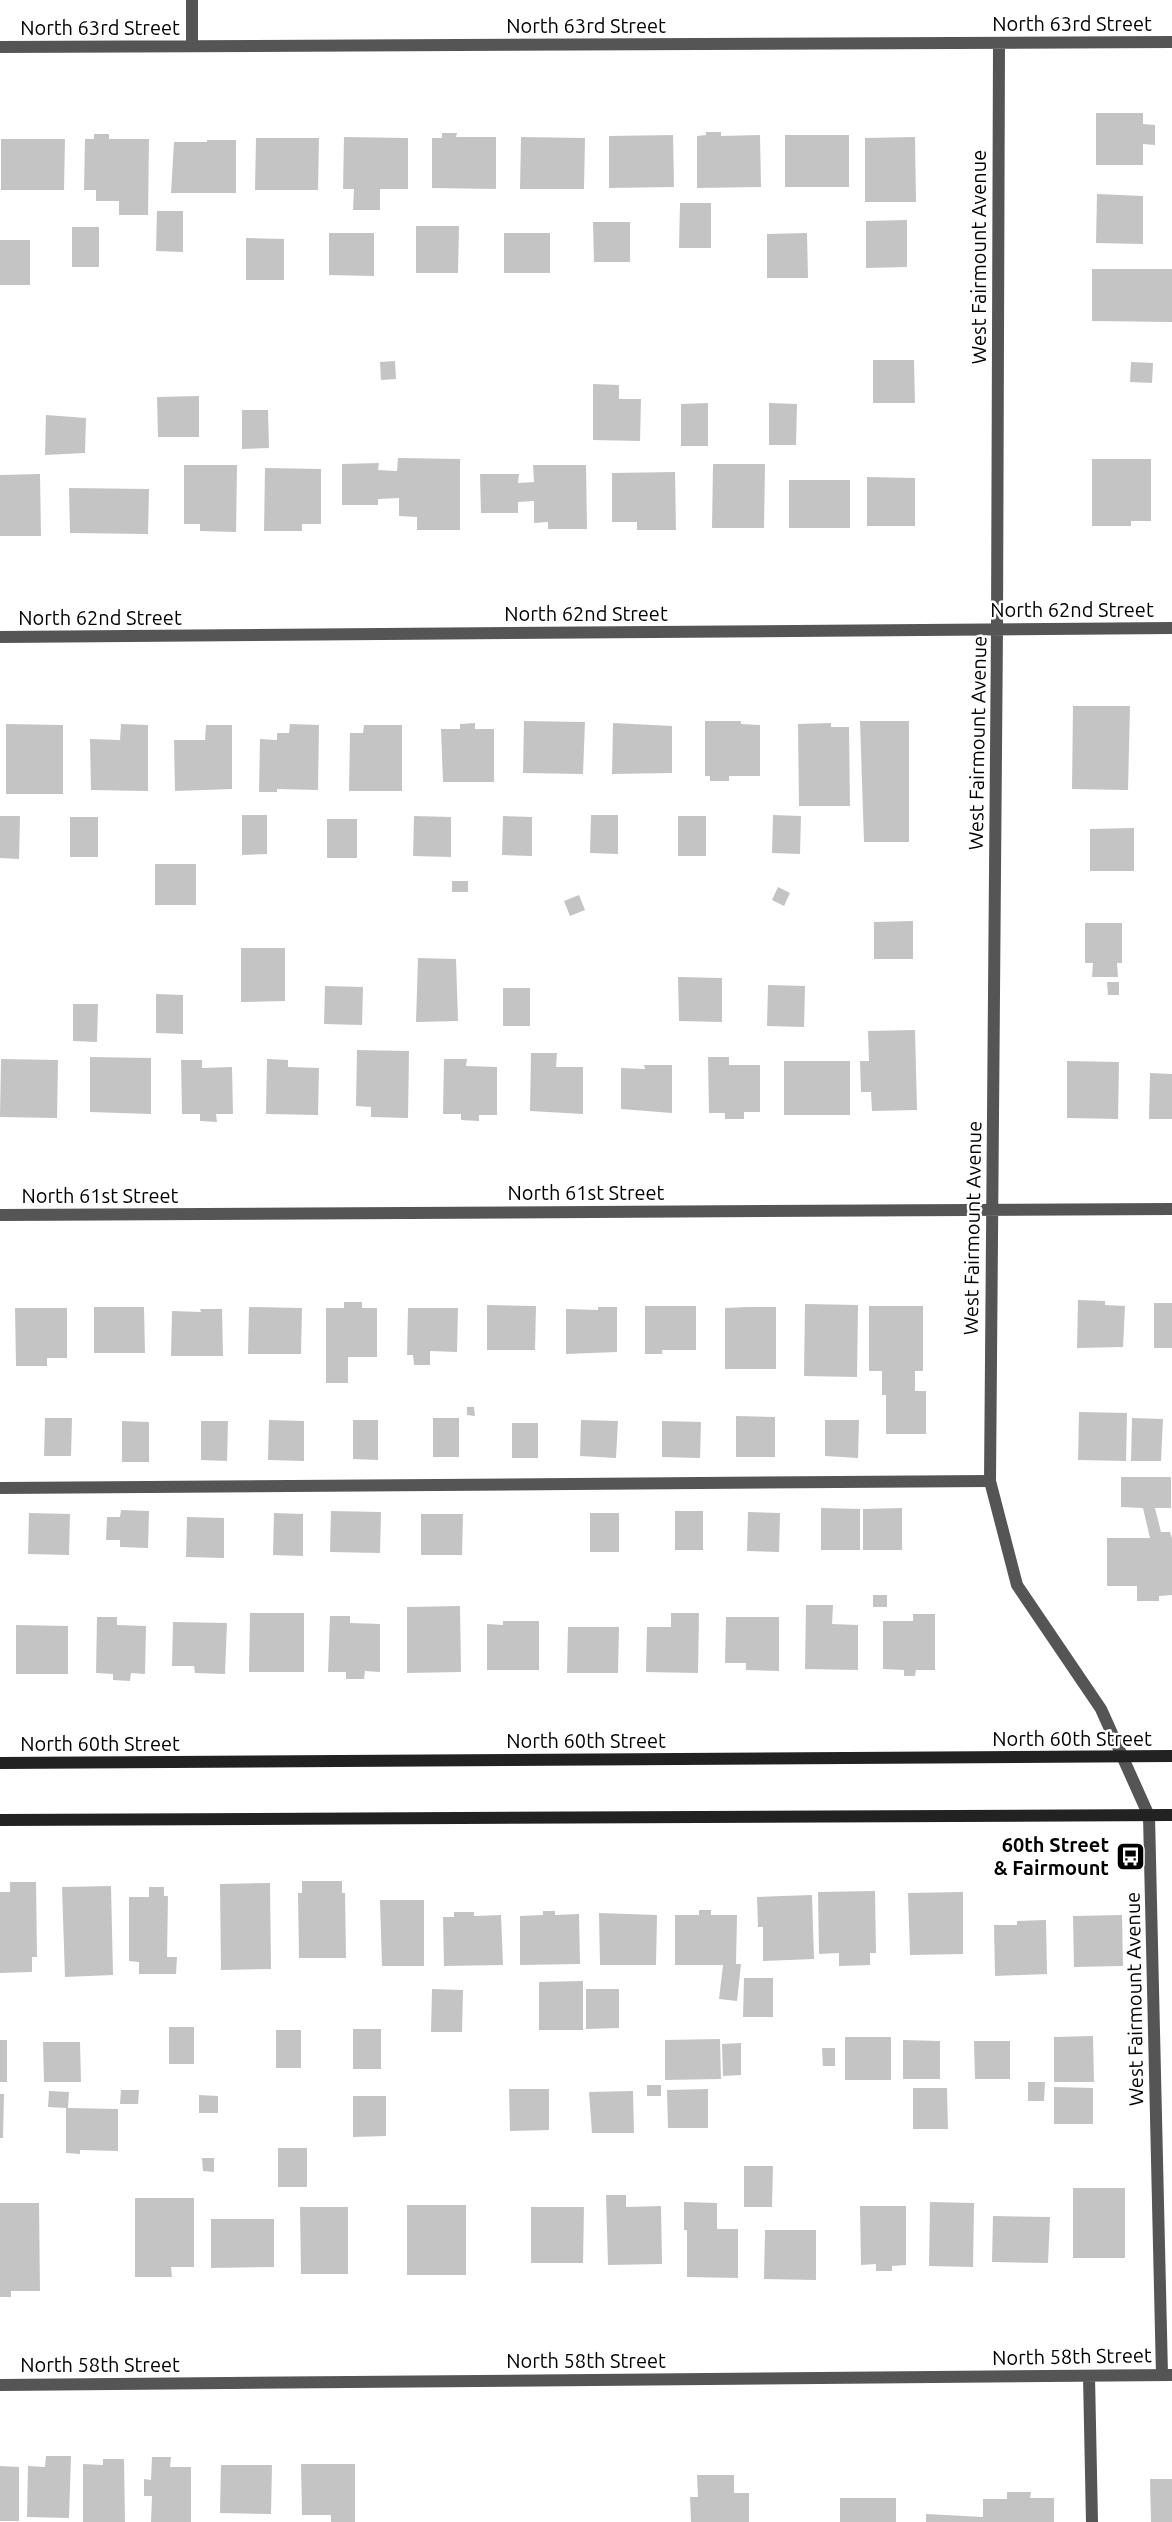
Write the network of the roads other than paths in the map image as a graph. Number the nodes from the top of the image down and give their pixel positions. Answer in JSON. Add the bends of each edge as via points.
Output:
{"nodes":[{"id":1,"x":192,"y":0,"type":"edge"},
{"id":2,"x":1172,"y":42,"type":"edge"},
{"id":3,"x":999,"y":43,"type":"junction"},
{"id":4,"x":192,"y":46,"type":"junction"},
{"id":5,"x":0,"y":47,"type":"edge"},
{"id":6,"x":1172,"y":628,"type":"edge"},
{"id":7,"x":997,"y":629,"type":"junction"},
{"id":8,"x":0,"y":638,"type":"edge"},
{"id":9,"x":1172,"y":1209,"type":"edge"},
{"id":10,"x":991,"y":1210,"type":"junction"},
{"id":11,"x":0,"y":1215,"type":"edge"},
{"id":12,"x":990,"y":1481,"type":"junction"},
{"id":13,"x":0,"y":1488,"type":"edge"},
{"id":14,"x":1172,"y":1756,"type":"edge"},
{"id":15,"x":1123,"y":1757,"type":"junction"},
{"id":16,"x":0,"y":1762,"type":"edge"},
{"id":17,"x":1172,"y":1815,"type":"edge"},
{"id":18,"x":1149,"y":1816,"type":"junction"},
{"id":19,"x":0,"y":1820,"type":"edge"},
{"id":20,"x":1167,"y":2375,"type":"edge"},
{"id":21,"x":1089,"y":2376,"type":"junction"},
{"id":22,"x":0,"y":2385,"type":"edge"},
{"id":23,"x":1092,"y":2522,"type":"edge"}],
"edges":[{"from":1,"to":4,"type":"street"},
{"from":2,"to":3,"type":"street","name":"North 63rd Street"},
{"from":3,"to":4,"type":"street","name":"North 63rd Street"},
{"from":3,"to":7,"type":"street","name":"West Fairmount Avenue"},
{"from":4,"to":5,"type":"street","name":"North 63rd Street"},
{"from":6,"to":7,"type":"street","name":"North 62nd Street"},
{"from":7,"to":8,"type":"street","name":"North 62nd Street"},
{"from":7,"to":10,"type":"street","name":"West Fairmount Avenue"},
{"from":9,"to":10,"type":"street","name":"North 61st Street"},
{"from":10,"to":11,"type":"street","name":"North 61st Street"},
{"from":10,"to":12,"type":"street","name":"West Fairmount Avenue"},
{"from":12,"to":13,"type":"street"},
{"from":12,"to":15,"type":"street","name":"West Fairmount Avenue","via":[[1017,1585],[1101,1709]]},
{"from":14,"to":15,"type":"main road","name":"North 60th Street"},
{"from":15,"to":16,"type":"main road","name":"North 60th Street"},
{"from":15,"to":18,"type":"street","name":"West Fairmount Avenue"},
{"from":17,"to":18,"type":"main road"},
{"from":18,"to":19,"type":"main road"},
{"from":18,"to":20,"type":"street","name":"West Fairmount Avenue"},
{"from":20,"to":21,"type":"street","name":"North 58th Street"},
{"from":21,"to":22,"type":"street","name":"North 58th Street"},
{"from":21,"to":23,"type":"street"}]}
